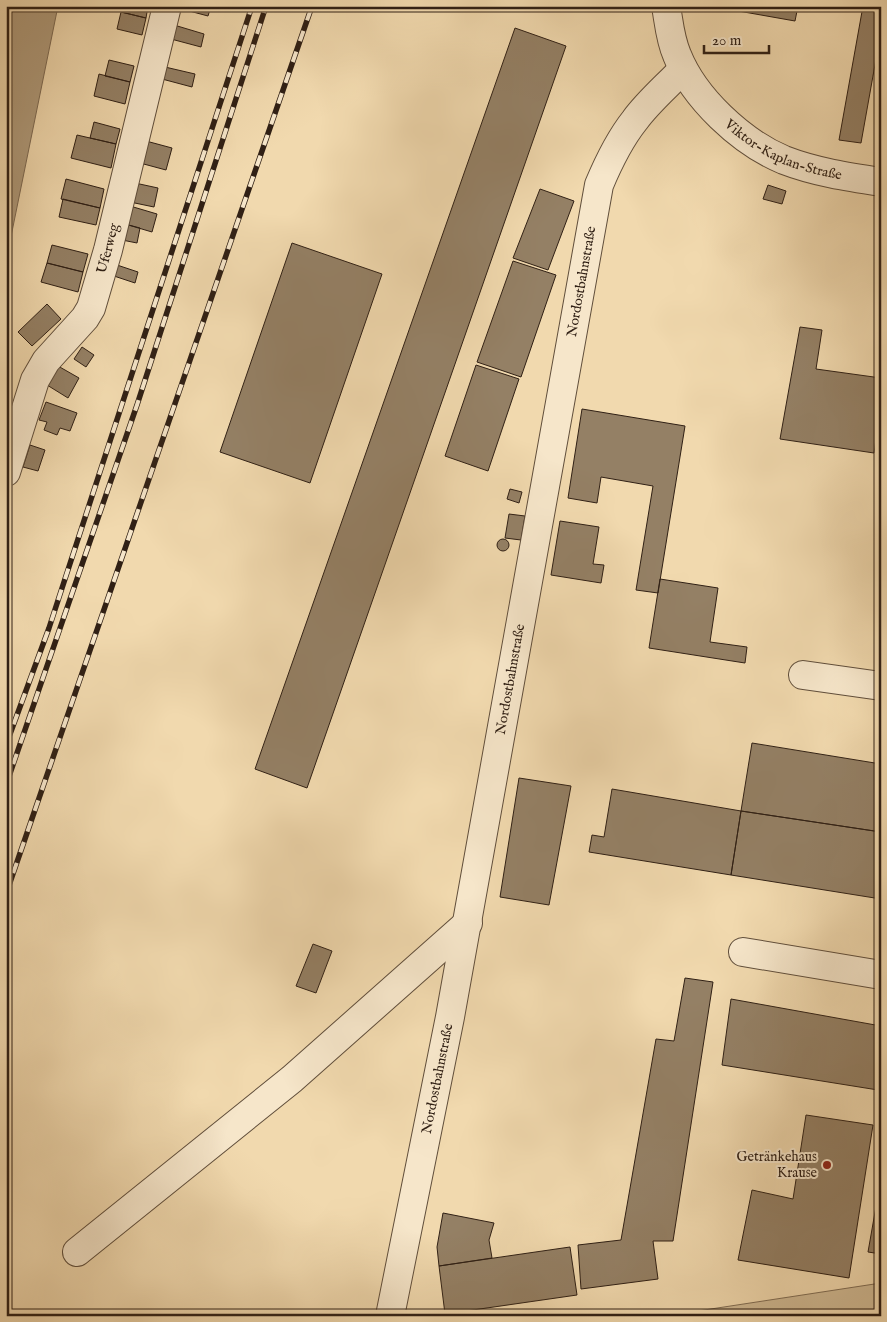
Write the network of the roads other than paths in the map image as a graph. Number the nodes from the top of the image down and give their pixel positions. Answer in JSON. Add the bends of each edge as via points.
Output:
{"nodes":[{"id":1,"x":167,"y":6,"type":"edge"},
{"id":2,"x":666,"y":6,"type":"edge"},
{"id":3,"x":683,"y":69,"type":"junction"},
{"id":4,"x":881,"y":182,"type":"edge"},
{"id":5,"x":6,"y":472,"type":"edge"},
{"id":6,"x":804,"y":675,"type":"dead end"},
{"id":7,"x":881,"y":686,"type":"edge"},
{"id":8,"x":468,"y":923,"type":"junction"},
{"id":9,"x":743,"y":952,"type":"dead end"},
{"id":10,"x":881,"y":975,"type":"edge"},
{"id":11,"x":77,"y":1252,"type":"dead end"},
{"id":12,"x":390,"y":1316,"type":"edge"}],
"edges":[{"from":1,"to":5,"type":"street","name":"Uferweg","via":[[91,308],[40,370]]},
{"from":2,"to":3,"type":"street","via":[[670,34]]},
{"from":3,"to":4,"type":"street","name":"Viktor-Kaplan-Straße","via":[[718,114],[758,147],[811,169]]},
{"from":3,"to":8,"type":"street","name":"Nordostbahnstraße","via":[[636,118],[608,162],[600,185]]},
{"from":6,"to":7,"type":"street"},
{"from":8,"to":11,"type":"street","via":[[292,1079]]},
{"from":8,"to":12,"type":"street","name":"Nordostbahnstraße"},
{"from":9,"to":10,"type":"street"}]}
